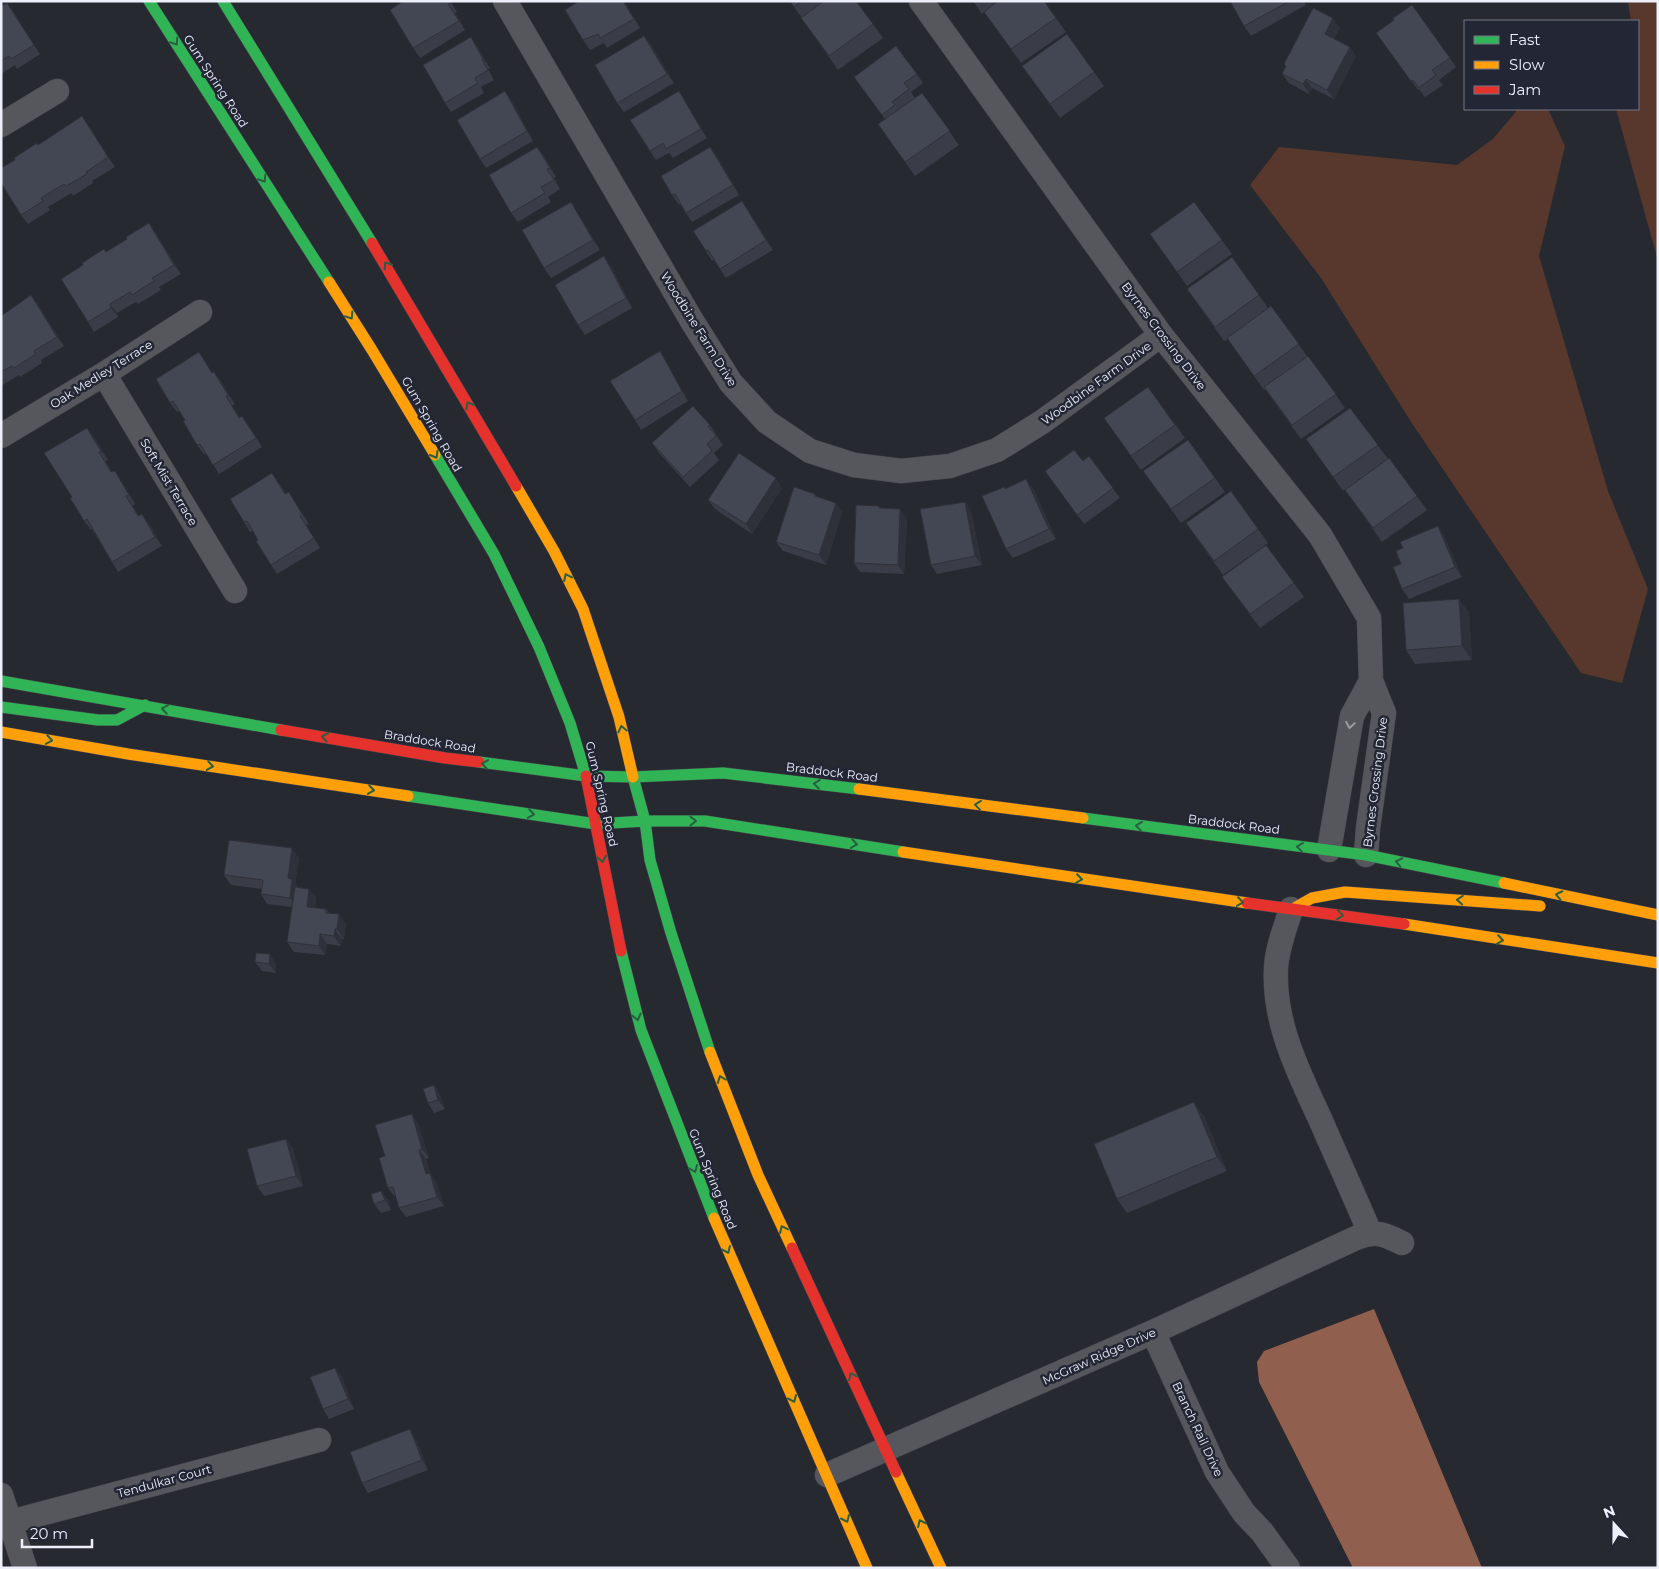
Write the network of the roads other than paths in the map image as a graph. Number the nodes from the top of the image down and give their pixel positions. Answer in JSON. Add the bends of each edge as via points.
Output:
{"nodes":[{"id":1,"x":149,"y":1,"type":"edge"},
{"id":2,"x":222,"y":1,"type":"edge"},
{"id":3,"x":505,"y":1,"type":"edge"},
{"id":4,"x":921,"y":1,"type":"edge"},
{"id":5,"x":56,"y":90,"type":"dead end"},
{"id":6,"x":1,"y":124,"type":"edge"},
{"id":7,"x":200,"y":312,"type":"dead end"},
{"id":8,"x":1162,"y":335,"type":"junction"},
{"id":9,"x":104,"y":374,"type":"junction"},
{"id":10,"x":1,"y":436,"type":"edge"},
{"id":11,"x":235,"y":591,"type":"dead end"},
{"id":12,"x":1,"y":681,"type":"edge"},
{"id":13,"x":1371,"y":681,"type":"junction"},
{"id":14,"x":146,"y":705,"type":"junction"},
{"id":15,"x":1,"y":707,"type":"edge"},
{"id":16,"x":1,"y":732,"type":"edge"},
{"id":17,"x":586,"y":776,"type":"junction"},
{"id":18,"x":633,"y":776,"type":"junction"},
{"id":19,"x":645,"y":821,"type":"junction"},
{"id":20,"x":596,"y":824,"type":"junction"},
{"id":21,"x":1328,"y":850,"type":"junction"},
{"id":22,"x":1366,"y":855,"type":"junction"},
{"id":23,"x":1291,"y":909,"type":"junction"},
{"id":24,"x":1653,"y":914,"type":"edge"},
{"id":25,"x":1658,"y":963,"type":"edge"},
{"id":26,"x":1370,"y":1233,"type":"junction"},
{"id":27,"x":1402,"y":1243,"type":"dead end"},
{"id":28,"x":1153,"y":1332,"type":"junction"},
{"id":29,"x":319,"y":1440,"type":"dead end"},
{"id":30,"x":887,"y":1448,"type":"junction"},
{"id":31,"x":827,"y":1475,"type":"junction"},
{"id":32,"x":1,"y":1495,"type":"edge"},
{"id":33,"x":10,"y":1522,"type":"junction"},
{"id":34,"x":25,"y":1568,"type":"edge"},
{"id":35,"x":867,"y":1568,"type":"edge"},
{"id":36,"x":941,"y":1568,"type":"edge"},
{"id":37,"x":1288,"y":1568,"type":"edge"}],
"edges":[{"from":1,"to":17,"type":"main road","name":"Gum Spring Road","one_way":true,"via":[[372,350],[494,554],[556,688]]},
{"from":18,"to":2,"type":"main road","one_way":true,"via":[[619,717],[586,617],[554,552],[405,296]]},
{"from":3,"to":8,"type":"street","name":"Woodbine Farm Drive","via":[[731,383],[767,422],[810,451],[854,465],[901,471],[950,466],[997,450],[1042,422]]},
{"from":4,"to":8,"type":"street","name":"Byrnes Crossing Drive"},
{"from":5,"to":6,"type":"street"},
{"from":7,"to":9,"type":"street","name":"Oak Medley Terrace"},
{"from":8,"to":13,"type":"street","name":"Byrnes Crossing Drive","via":[[1320,535],[1369,618]]},
{"from":9,"to":10,"type":"street","name":"Oak Medley Terrace"},
{"from":9,"to":11,"type":"street","name":"Soft Mist Terrace"},
{"from":12,"to":14,"type":"main road","name":"Braddock Road"},
{"from":13,"to":21,"type":"street","one_way":true,"via":[[1352,716]]},
{"from":13,"to":22,"type":"street","name":"Byrnes Crossing Drive","via":[[1384,713]]},
{"from":14,"to":15,"type":"main road","via":[[117,720]]},
{"from":17,"to":14,"type":"main road","name":"Braddock Road","one_way":true,"via":[[445,758]]},
{"from":16,"to":20,"type":"main road","one_way":true},
{"from":17,"to":18,"type":"main road","name":"Braddock Road"},
{"from":17,"to":20,"type":"main road","name":"Gum Spring Road"},
{"from":18,"to":19,"type":"main road"},
{"from":21,"to":18,"type":"main road","name":"Braddock Road","one_way":true,"via":[[723,773]]},
{"from":19,"to":20,"type":"main road"},
{"from":19,"to":23,"type":"main road","one_way":true,"via":[[705,821]]},
{"from":30,"to":19,"type":"main road","one_way":true,"via":[[758,1175],[712,1057],[658,890]]},
{"from":20,"to":31,"type":"main road","name":"Gum Spring Road","one_way":true,"via":[[621,953],[641,1030],[708,1205]]},
{"from":21,"to":22,"type":"main road","name":"Braddock Road"},
{"from":24,"to":22,"type":"main road","name":"Braddock Road","one_way":true},
{"from":24,"to":23,"type":"main road","one_way":true,"via":[[1345,892],[1312,898]]},
{"from":23,"to":25,"type":"main road","one_way":true},
{"from":23,"to":26,"type":"street","via":[[1277,955],[1277,996],[1282,1026]]},
{"from":26,"to":27,"type":"street"},
{"from":26,"to":28,"type":"street","name":"McGraw Ridge Drive"},
{"from":28,"to":30,"type":"street","name":"McGraw Ridge Drive"},
{"from":28,"to":37,"type":"street","name":"Branch Rail Drive","via":[[1217,1472],[1244,1513]]},
{"from":29,"to":33,"type":"street","name":"Tendulkar Court"},
{"from":30,"to":31,"type":"street","name":"McGraw Ridge Drive"},
{"from":36,"to":30,"type":"main road","one_way":true},
{"from":31,"to":35,"type":"main road","name":"Gum Spring Road","one_way":true},
{"from":32,"to":33,"type":"street"},
{"from":33,"to":34,"type":"street"}]}
